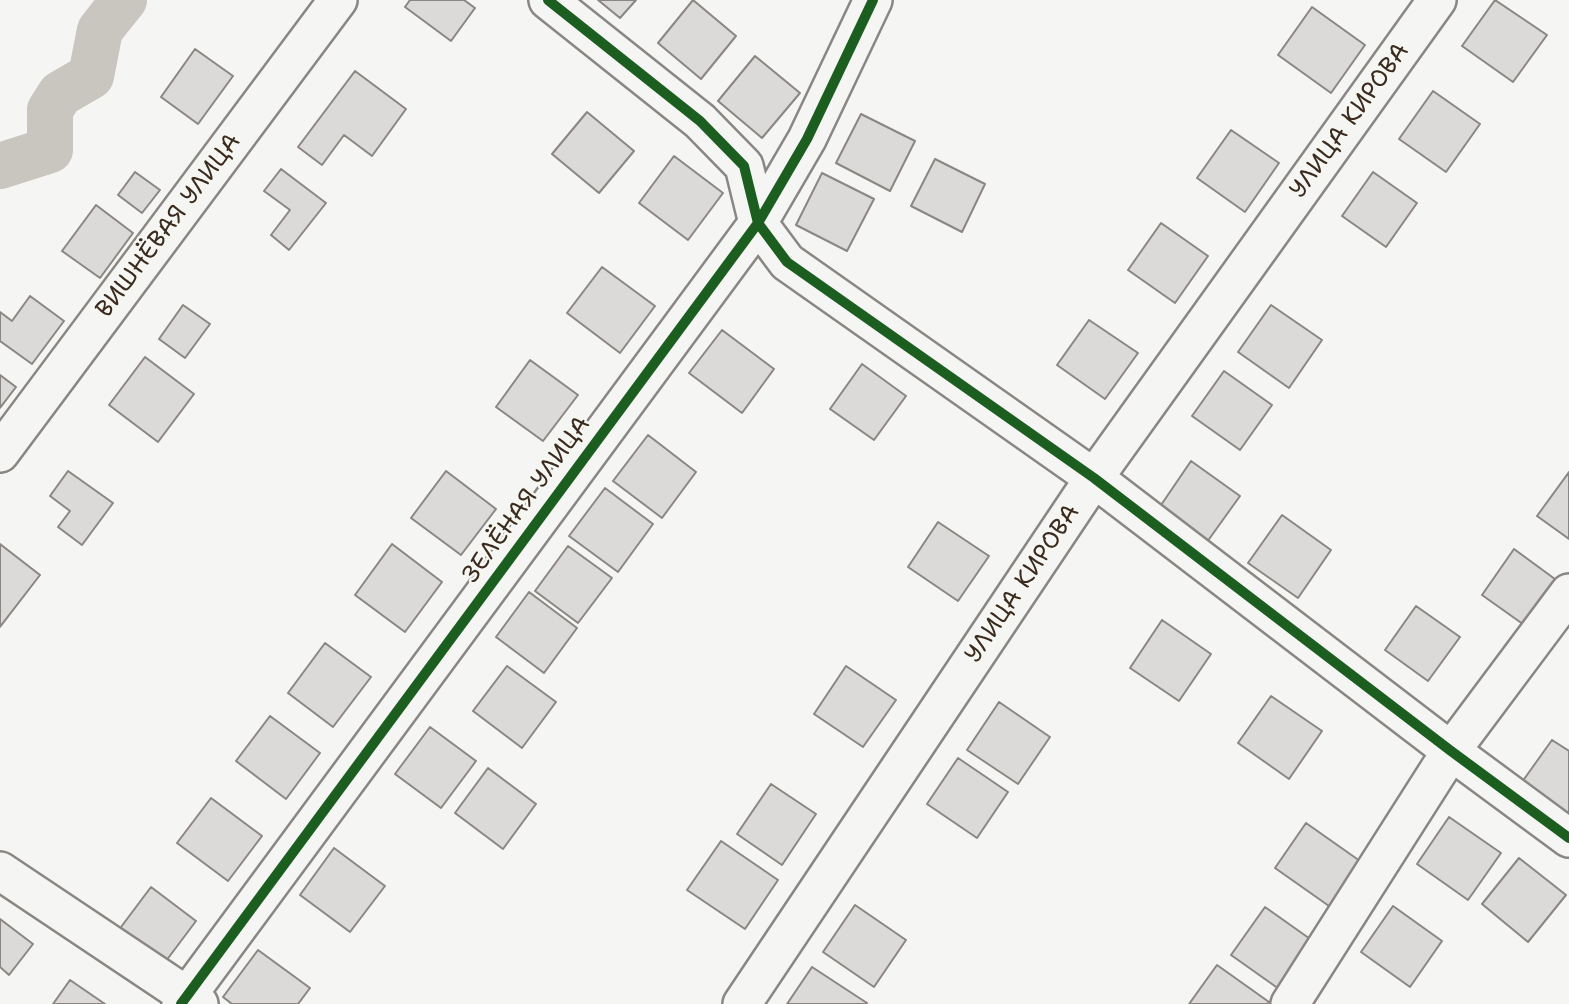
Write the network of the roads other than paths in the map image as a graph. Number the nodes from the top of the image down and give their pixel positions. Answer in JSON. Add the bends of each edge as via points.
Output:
{"nodes":[{"id":1,"x":338,"y":0,"type":"edge"},
{"id":2,"x":548,"y":0,"type":"edge"},
{"id":3,"x":873,"y":0,"type":"edge"},
{"id":4,"x":1437,"y":0,"type":"edge"},
{"id":5,"x":758,"y":223,"type":"junction"},
{"id":6,"x":0,"y":453,"type":"edge"},
{"id":7,"x":1094,"y":478,"type":"junction"},
{"id":8,"x":1569,"y":593,"type":"edge"},
{"id":9,"x":1451,"y":751,"type":"junction"},
{"id":10,"x":1569,"y":838,"type":"edge"},
{"id":11,"x":0,"y":872,"type":"edge"},
{"id":12,"x":189,"y":1001,"type":"edge"},
{"id":13,"x":742,"y":1004,"type":"edge"},
{"id":14,"x":1290,"y":1004,"type":"edge"}],
"edges":[{"from":1,"to":6,"type":"street","name":"ВИШНЁВАЯ УЛИЦА"},
{"from":2,"to":5,"type":"street","via":[[700,121],[744,166]]},
{"from":3,"to":5,"type":"street","name":"ЗЕЛЁНАЯ УЛИЦА","via":[[807,139]]},
{"from":4,"to":7,"type":"street","name":"УЛИЦА КИРОВА"},
{"from":5,"to":7,"type":"street","via":[[787,262]]},
{"from":5,"to":12,"type":"street","name":"ЗЕЛЁНАЯ УЛИЦА"},
{"from":7,"to":9,"type":"street"},
{"from":7,"to":13,"type":"street","name":"УЛИЦА КИРОВА"},
{"from":8,"to":9,"type":"street"},
{"from":9,"to":10,"type":"street"},
{"from":9,"to":14,"type":"street"},
{"from":11,"to":12,"type":"street"}]}
